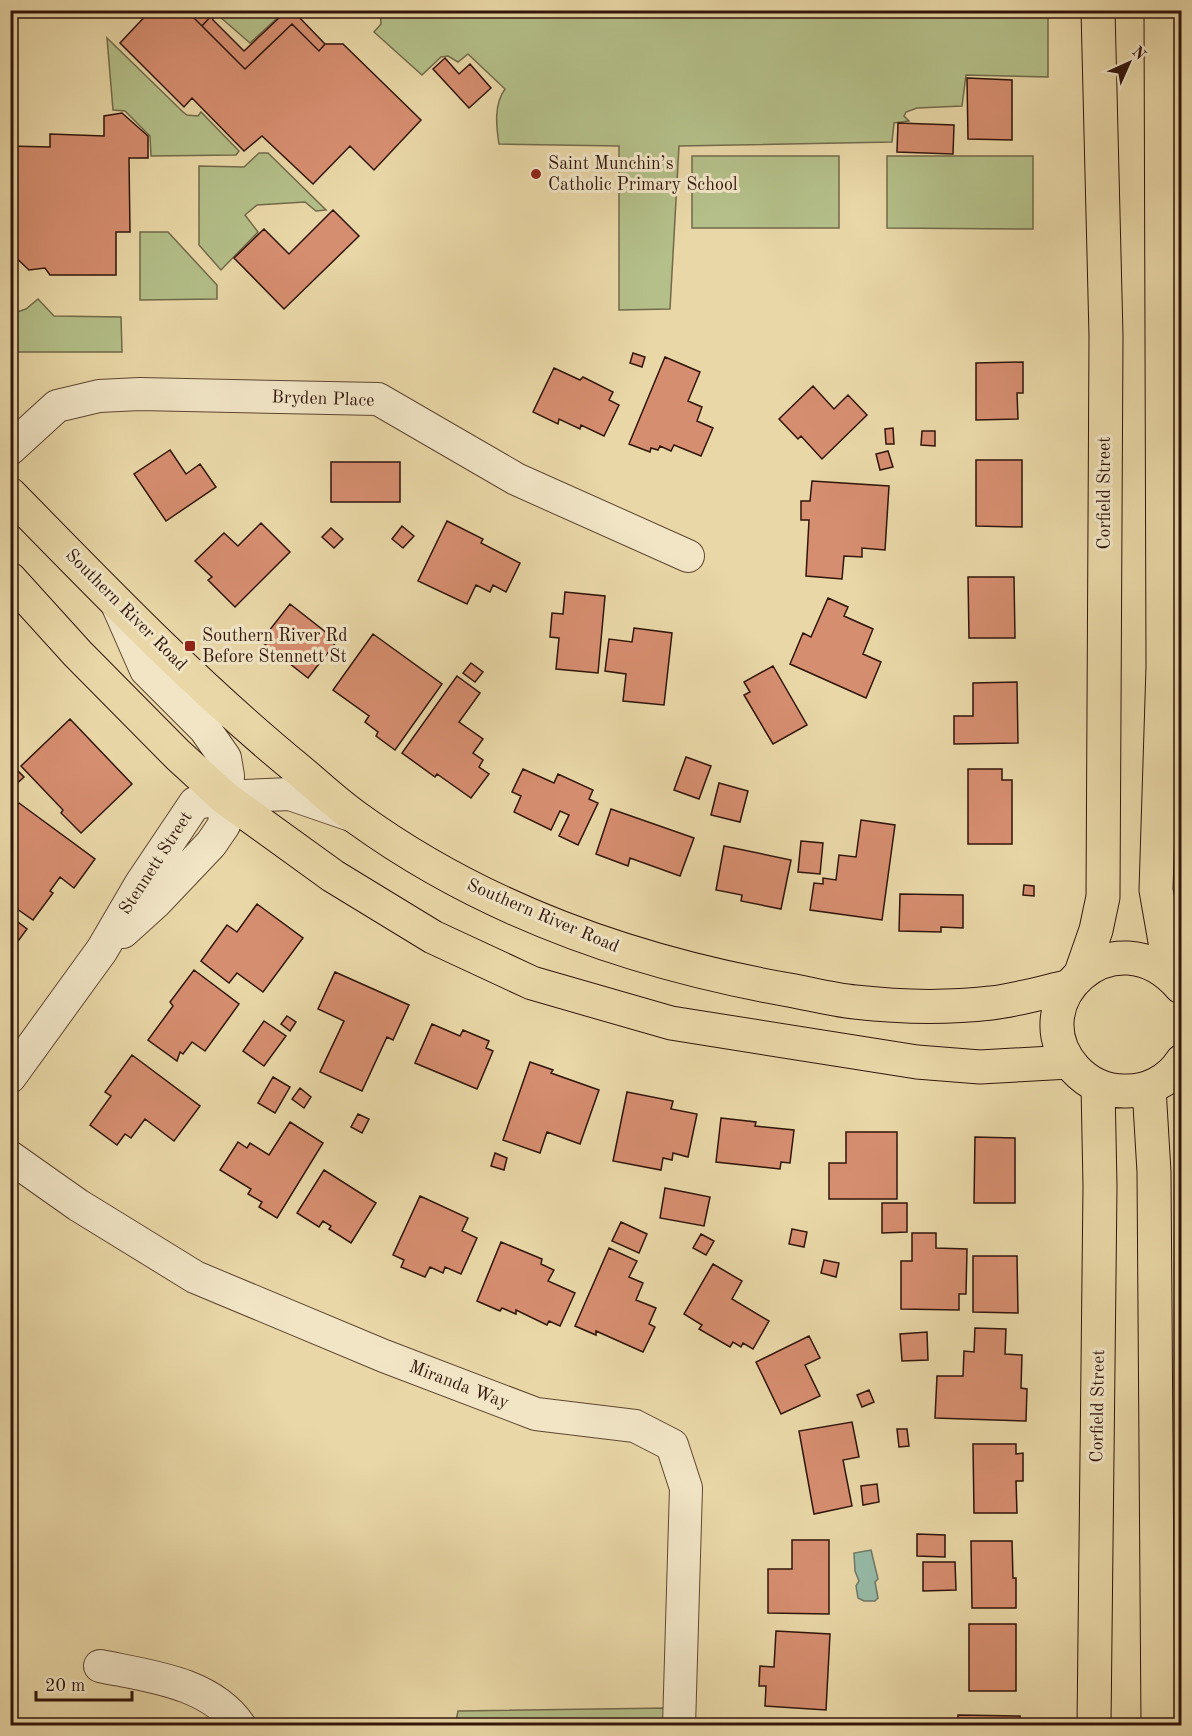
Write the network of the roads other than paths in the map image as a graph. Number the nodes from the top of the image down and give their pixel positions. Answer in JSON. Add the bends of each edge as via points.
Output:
{"nodes":[{"id":1,"x":1098,"y":10,"type":"edge"},
{"id":2,"x":1161,"y":10,"type":"edge"},
{"id":3,"x":10,"y":449,"type":"edge"},
{"id":4,"x":10,"y":494,"type":"edge"},
{"id":5,"x":688,"y":556,"type":"dead end"},
{"id":6,"x":10,"y":579,"type":"edge"},
{"id":7,"x":116,"y":602,"type":"junction"},
{"id":8,"x":225,"y":798,"type":"junction"},
{"id":9,"x":355,"y":816,"type":"junction"},
{"id":10,"x":1075,"y":980,"type":"junction"},
{"id":11,"x":1176,"y":982,"type":"edge"},
{"id":12,"x":1069,"y":1062,"type":"junction"},
{"id":13,"x":1181,"y":1063,"type":"edge"},
{"id":14,"x":10,"y":1077,"type":"edge"},
{"id":15,"x":1098,"y":1086,"type":"junction"},
{"id":16,"x":1149,"y":1088,"type":"junction"},
{"id":17,"x":10,"y":1157,"type":"edge"},
{"id":18,"x":100,"y":1666,"type":"dead end"},
{"id":19,"x":240,"y":1725,"type":"edge"},
{"id":20,"x":679,"y":1725,"type":"edge"},
{"id":21,"x":1094,"y":1725,"type":"edge"},
{"id":22,"x":1158,"y":1725,"type":"edge"}],
"edges":[{"from":1,"to":10,"type":"main road","name":"Corfield Street","via":[[1106,336],[1103,897],[1096,930]]},
{"from":2,"to":11,"type":"main road","via":[[1163,667],[1155,890]]},
{"from":3,"to":5,"type":"street","name":"Bryden Place","via":[[57,406],[99,396],[378,399],[516,479]]},
{"from":4,"to":7,"type":"main road","name":"Southern River Road"},
{"from":6,"to":8,"type":"main road","via":[[78,654]]},
{"from":7,"to":8,"type":"street","name":"Stennett Street","via":[[146,670],[205,729],[225,758]]},
{"from":7,"to":9,"type":"main road","name":"Southern River Road","via":[[225,708]]},
{"from":8,"to":9,"type":"street","via":[[290,794]]},
{"from":8,"to":12,"type":"main road","via":[[333,876],[433,937],[532,983],[672,1023],[917,1062],[980,1067]]},
{"from":8,"to":14,"type":"street","name":"Stennett Street","via":[[224,825],[211,844],[155,903],[102,950]]},
{"from":9,"to":10,"type":"main road","name":"Southern River Road","via":[[398,846],[501,903],[644,958],[731,980],[855,1002],[920,1005],[994,1003]]},
{"from":10,"to":11,"type":"main road","name":"Southern River Road","via":[[1098,963],[1136,958],[1155,965]]},
{"from":10,"to":12,"type":"main road","name":"Corfield Street","via":[[1061,1004],[1057,1024],[1060,1044]]},
{"from":12,"to":15,"type":"main road"},
{"from":13,"to":16,"type":"main road","via":[[1167,1078]]},
{"from":15,"to":16,"type":"main road","via":[[1115,1091]]},
{"from":15,"to":21,"type":"main road","name":"Corfield Street"},
{"from":16,"to":22,"type":"main road","via":[[1154,1172]]},
{"from":17,"to":20,"type":"street","name":"Miranda Way","via":[[78,1205],[195,1277],[536,1414],[634,1426],[672,1445],[686,1488]]},
{"from":18,"to":19,"type":"street","via":[[179,1683],[206,1696],[233,1715]]}]}
